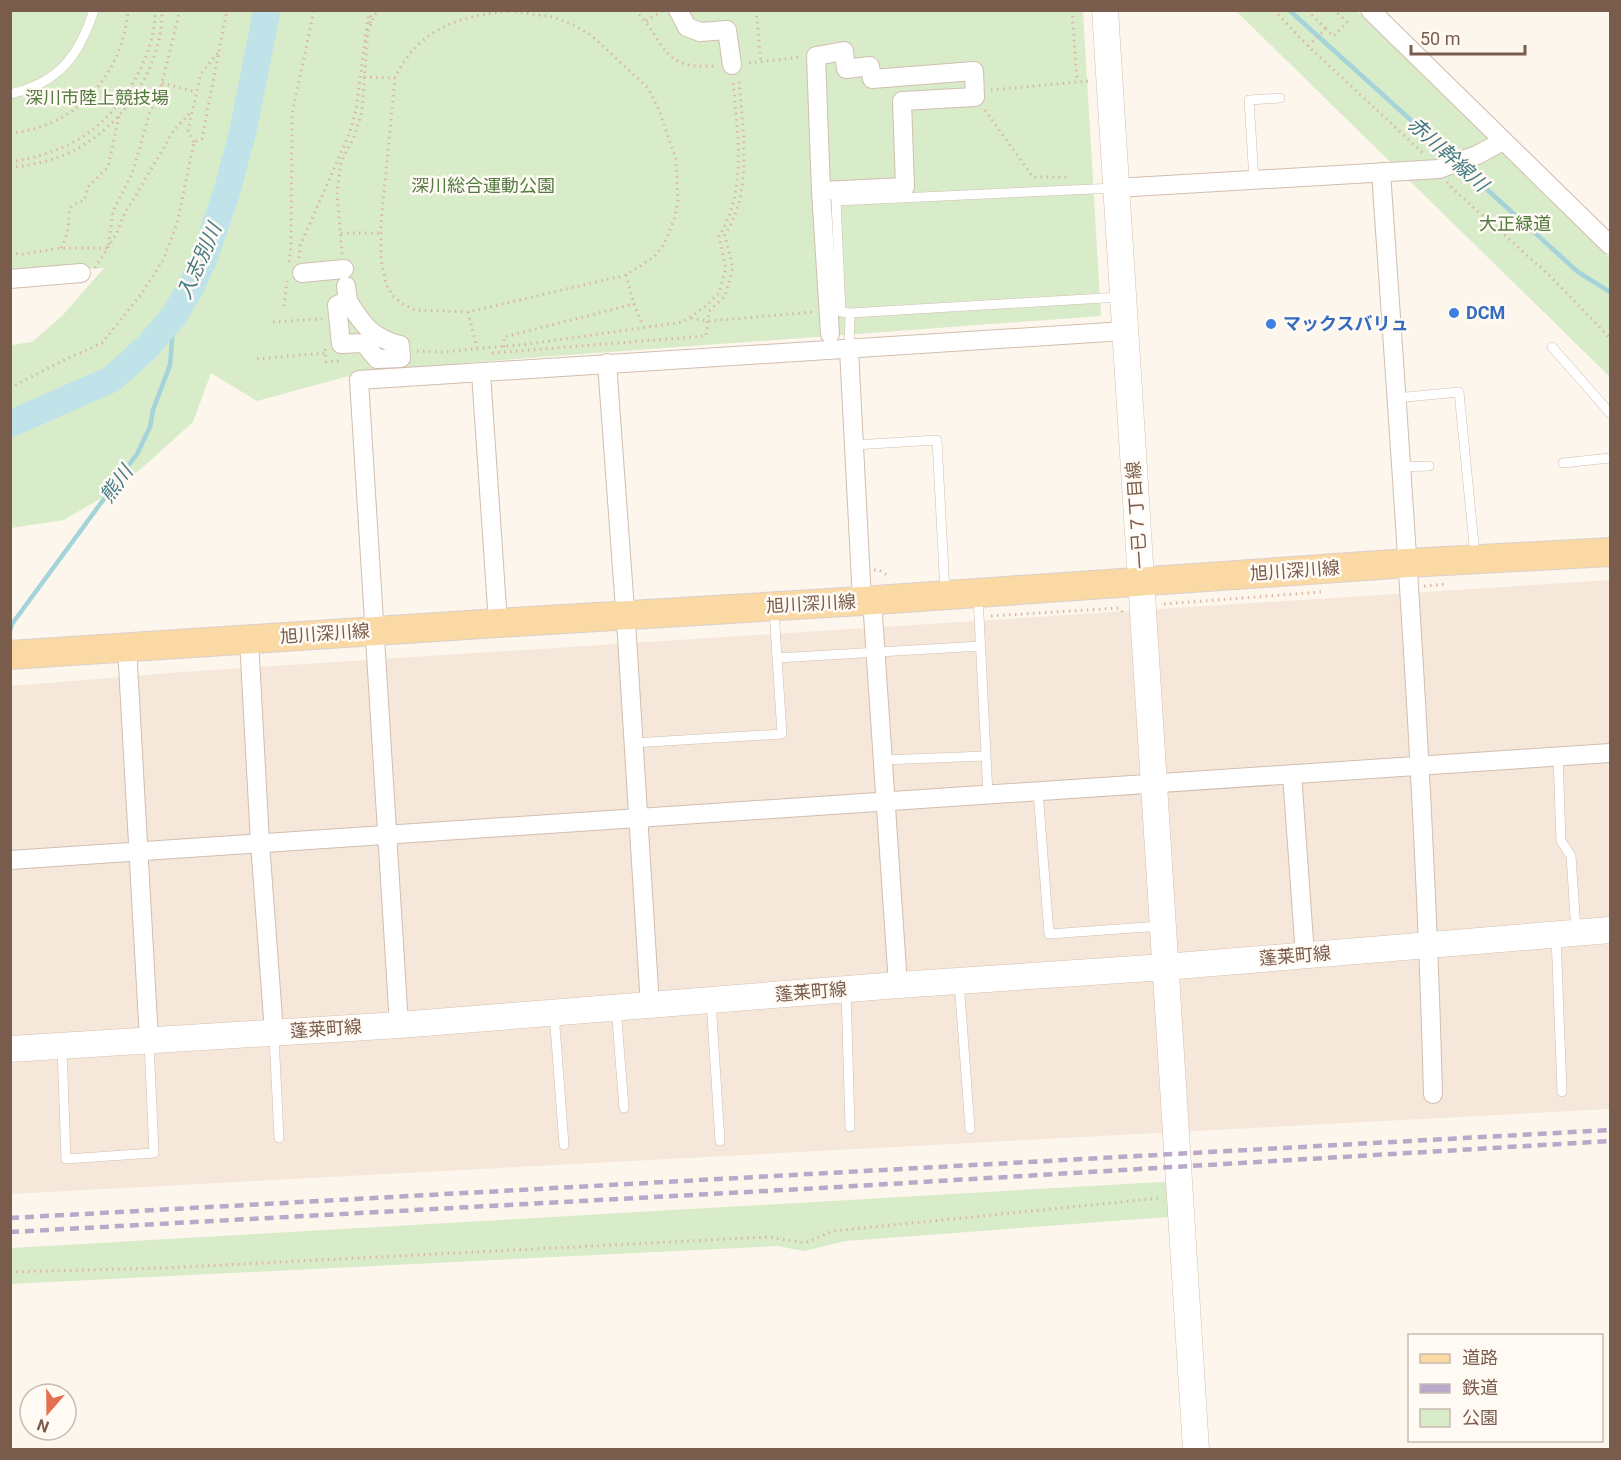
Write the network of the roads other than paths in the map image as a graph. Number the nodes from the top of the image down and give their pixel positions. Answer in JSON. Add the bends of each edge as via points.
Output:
{"nodes":[{"id":1,"x":94,"y":10,"type":"edge"},
{"id":2,"x":678,"y":10,"type":"edge"},
{"id":3,"x":1105,"y":10,"type":"edge"},
{"id":4,"x":1370,"y":10,"type":"edge"},
{"id":5,"x":735,"y":70,"type":"road end"},
{"id":6,"x":10,"y":94,"type":"edge"},
{"id":7,"x":1280,"y":98,"type":"dead end"},
{"id":8,"x":1503,"y":141,"type":"junction"},
{"id":9,"x":1380,"y":172,"type":"junction"},
{"id":10,"x":1254,"y":180,"type":"junction"},
{"id":11,"x":1116,"y":188,"type":"junction"},
{"id":12,"x":821,"y":190,"type":"junction"},
{"id":13,"x":1611,"y":245,"type":"edge"},
{"id":14,"x":293,"y":271,"type":"road end"},
{"id":15,"x":81,"y":273,"type":"road end"},
{"id":16,"x":10,"y":279,"type":"edge"},
{"id":17,"x":346,"y":285,"type":"junction"},
{"id":18,"x":1123,"y":297,"type":"junction"},
{"id":19,"x":850,"y":313,"type":"junction"},
{"id":20,"x":1125,"y":331,"type":"junction"},
{"id":21,"x":830,"y":334,"type":"dead end"},
{"id":22,"x":1552,"y":347,"type":"dead end"},
{"id":23,"x":849,"y":349,"type":"junction"},
{"id":24,"x":607,"y":363,"type":"junction"},
{"id":25,"x":481,"y":374,"type":"junction"},
{"id":26,"x":1396,"y":398,"type":"junction"},
{"id":27,"x":1611,"y":413,"type":"edge"},
{"id":28,"x":854,"y":445,"type":"junction"},
{"id":29,"x":1611,"y":458,"type":"edge"},
{"id":30,"x":1563,"y":463,"type":"dead end"},
{"id":31,"x":1429,"y":466,"type":"dead end"},
{"id":32,"x":1401,"y":467,"type":"junction"},
{"id":33,"x":1611,"y":552,"type":"edge"},
{"id":34,"x":1476,"y":560,"type":"junction"},
{"id":35,"x":1408,"y":575,"type":"junction"},
{"id":36,"x":1141,"y":582,"type":"junction"},
{"id":37,"x":977,"y":593,"type":"junction"},
{"id":38,"x":945,"y":595,"type":"junction"},
{"id":39,"x":867,"y":601,"type":"junction"},
{"id":40,"x":774,"y":606,"type":"junction"},
{"id":41,"x":625,"y":615,"type":"junction"},
{"id":42,"x":498,"y":622,"type":"junction"},
{"id":43,"x":375,"y":631,"type":"junction"},
{"id":44,"x":249,"y":639,"type":"junction"},
{"id":45,"x":981,"y":646,"type":"junction"},
{"id":46,"x":127,"y":647,"type":"junction"},
{"id":47,"x":876,"y":652,"type":"junction"},
{"id":48,"x":18,"y":654,"type":"edge"},
{"id":49,"x":777,"y":658,"type":"junction"},
{"id":50,"x":633,"y":742,"type":"junction"},
{"id":51,"x":1611,"y":753,"type":"edge"},
{"id":52,"x":986,"y":756,"type":"junction"},
{"id":53,"x":1558,"y":757,"type":"junction"},
{"id":54,"x":883,"y":759,"type":"junction"},
{"id":55,"x":1419,"y":765,"type":"junction"},
{"id":56,"x":1292,"y":774,"type":"junction"},
{"id":57,"x":1154,"y":783,"type":"junction"},
{"id":58,"x":1038,"y":791,"type":"junction"},
{"id":59,"x":988,"y":795,"type":"junction"},
{"id":60,"x":886,"y":801,"type":"junction"},
{"id":61,"x":638,"y":818,"type":"junction"},
{"id":62,"x":387,"y":835,"type":"junction"},
{"id":63,"x":260,"y":843,"type":"junction"},
{"id":64,"x":137,"y":852,"type":"junction"},
{"id":65,"x":10,"y":860,"type":"edge"},
{"id":66,"x":1162,"y":926,"type":"junction"},
{"id":67,"x":1611,"y":930,"type":"edge"},
{"id":68,"x":1566,"y":934,"type":"junction"},
{"id":69,"x":1429,"y":944,"type":"junction"},
{"id":70,"x":1305,"y":955,"type":"junction"},
{"id":71,"x":1165,"y":967,"type":"junction"},
{"id":72,"x":958,"y":981,"type":"junction"},
{"id":73,"x":898,"y":985,"type":"junction"},
{"id":74,"x":846,"y":989,"type":"junction"},
{"id":75,"x":711,"y":1001,"type":"junction"},
{"id":76,"x":650,"y":1006,"type":"junction"},
{"id":77,"x":616,"y":1008,"type":"junction"},
{"id":78,"x":554,"y":1013,"type":"junction"},
{"id":79,"x":399,"y":1025,"type":"junction"},
{"id":80,"x":274,"y":1032,"type":"junction"},
{"id":81,"x":148,"y":1040,"type":"junction"},
{"id":82,"x":62,"y":1045,"type":"junction"},
{"id":83,"x":10,"y":1049,"type":"edge"},
{"id":84,"x":1562,"y":1092,"type":"dead end"},
{"id":85,"x":1433,"y":1094,"type":"dead end"},
{"id":86,"x":624,"y":1108,"type":"dead end"},
{"id":87,"x":850,"y":1127,"type":"dead end"},
{"id":88,"x":970,"y":1128,"type":"dead end"},
{"id":89,"x":279,"y":1138,"type":"dead end"},
{"id":90,"x":720,"y":1142,"type":"dead end"},
{"id":91,"x":564,"y":1145,"type":"dead end"},
{"id":92,"x":1196,"y":1449,"type":"edge"}],
"edges":[{"from":1,"to":6,"type":"lane","via":[[69,61],[50,79],[30,90]]},
{"from":2,"to":5,"type":"street","via":[[687,27],[700,32],[727,30]]},
{"from":3,"to":11,"type":"street","name":"一已７丁目線"},
{"from":4,"to":8,"type":"street"},
{"from":7,"to":10,"type":"lane","via":[[1249,100]]},
{"from":8,"to":9,"type":"street","via":[[1439,169]]},
{"from":8,"to":13,"type":"street"},
{"from":9,"to":10,"type":"street"},
{"from":9,"to":26,"type":"street"},
{"from":10,"to":11,"type":"street"},
{"from":11,"to":18,"type":"street","name":"一已７丁目線"},
{"from":11,"to":19,"type":"lane","via":[[836,201],[841,312]]},
{"from":12,"to":12,"type":"street","via":[[816,56],[844,51],[846,69],[870,66],[872,79],[974,71],[975,94],[902,101],[905,187]]},
{"from":12,"to":21,"type":"street"},
{"from":14,"to":17,"type":"street"},
{"from":15,"to":16,"type":"street"},
{"from":17,"to":17,"type":"street","via":[[337,305],[341,344],[364,343],[377,359],[401,358],[400,345],[385,341],[360,321]]},
{"from":18,"to":19,"type":"lane"},
{"from":18,"to":20,"type":"street","name":"一已７丁目線"},
{"from":19,"to":23,"type":"lane"},
{"from":20,"to":23,"type":"street"},
{"from":20,"to":36,"type":"street","name":"一已７丁目線"},
{"from":22,"to":27,"type":"lane"},
{"from":23,"to":24,"type":"street"},
{"from":23,"to":28,"type":"street"},
{"from":24,"to":25,"type":"street"},
{"from":24,"to":41,"type":"street"},
{"from":25,"to":42,"type":"street"},
{"from":25,"to":43,"type":"street","via":[[359,380]]},
{"from":26,"to":32,"type":"street"},
{"from":26,"to":34,"type":"lane","via":[[1459,392]]},
{"from":28,"to":38,"type":"lane","via":[[937,440]]},
{"from":28,"to":39,"type":"street"},
{"from":29,"to":30,"type":"lane"},
{"from":31,"to":32,"type":"lane"},
{"from":32,"to":35,"type":"street"},
{"from":33,"to":34,"type":"main road","name":"旭川深川線"},
{"from":34,"to":35,"type":"main road","name":"旭川深川線"},
{"from":35,"to":36,"type":"main road","name":"旭川深川線"},
{"from":35,"to":55,"type":"street"},
{"from":36,"to":37,"type":"main road","name":"旭川深川線"},
{"from":36,"to":57,"type":"street","name":"一已７丁目線"},
{"from":37,"to":38,"type":"main road","name":"旭川深川線"},
{"from":37,"to":45,"type":"lane"},
{"from":38,"to":39,"type":"main road","name":"旭川深川線"},
{"from":39,"to":40,"type":"main road","name":"旭川深川線"},
{"from":39,"to":47,"type":"street"},
{"from":40,"to":41,"type":"main road","name":"旭川深川線"},
{"from":40,"to":49,"type":"lane"},
{"from":41,"to":42,"type":"main road","name":"旭川深川線"},
{"from":41,"to":50,"type":"street"},
{"from":42,"to":43,"type":"main road","name":"旭川深川線"},
{"from":43,"to":44,"type":"main road","name":"旭川深川線"},
{"from":43,"to":62,"type":"street"},
{"from":44,"to":46,"type":"main road","name":"旭川深川線"},
{"from":44,"to":63,"type":"street"},
{"from":45,"to":47,"type":"lane"},
{"from":45,"to":52,"type":"lane"},
{"from":46,"to":48,"type":"main road","name":"旭川深川線"},
{"from":46,"to":64,"type":"street"},
{"from":47,"to":49,"type":"lane"},
{"from":47,"to":54,"type":"street"},
{"from":49,"to":50,"type":"lane","via":[[783,734]]},
{"from":50,"to":61,"type":"street"},
{"from":51,"to":53,"type":"street"},
{"from":52,"to":54,"type":"lane"},
{"from":52,"to":59,"type":"lane"},
{"from":53,"to":55,"type":"street"},
{"from":53,"to":68,"type":"lane","via":[[1561,841],[1571,856]]},
{"from":54,"to":60,"type":"street"},
{"from":55,"to":56,"type":"street"},
{"from":55,"to":69,"type":"street"},
{"from":56,"to":57,"type":"street"},
{"from":56,"to":70,"type":"street"},
{"from":57,"to":58,"type":"street"},
{"from":57,"to":66,"type":"street","name":"一已７丁目線"},
{"from":58,"to":59,"type":"street"},
{"from":58,"to":66,"type":"lane","via":[[1049,934]]},
{"from":59,"to":60,"type":"street"},
{"from":60,"to":61,"type":"street"},
{"from":60,"to":73,"type":"street"},
{"from":61,"to":62,"type":"street"},
{"from":61,"to":76,"type":"street"},
{"from":62,"to":63,"type":"street"},
{"from":62,"to":79,"type":"street"},
{"from":63,"to":64,"type":"street"},
{"from":63,"to":80,"type":"street"},
{"from":64,"to":65,"type":"street"},
{"from":64,"to":81,"type":"street"},
{"from":66,"to":71,"type":"street","name":"一已７丁目線"},
{"from":67,"to":68,"type":"street","name":"蓬莱町線"},
{"from":68,"to":69,"type":"street","name":"蓬莱町線"},
{"from":68,"to":84,"type":"lane"},
{"from":69,"to":70,"type":"street","name":"蓬莱町線"},
{"from":69,"to":85,"type":"street"},
{"from":70,"to":71,"type":"street","name":"蓬莱町線"},
{"from":71,"to":72,"type":"street","name":"蓬莱町線"},
{"from":71,"to":92,"type":"street","name":"一已７丁目線"},
{"from":72,"to":73,"type":"street","name":"蓬莱町線"},
{"from":72,"to":88,"type":"lane"},
{"from":73,"to":74,"type":"street","name":"蓬莱町線"},
{"from":74,"to":75,"type":"street","name":"蓬莱町線"},
{"from":74,"to":87,"type":"lane"},
{"from":75,"to":76,"type":"street","name":"蓬莱町線"},
{"from":75,"to":90,"type":"lane"},
{"from":76,"to":77,"type":"street","name":"蓬莱町線"},
{"from":77,"to":78,"type":"street","name":"蓬莱町線"},
{"from":77,"to":86,"type":"lane"},
{"from":78,"to":79,"type":"street","name":"蓬莱町線"},
{"from":78,"to":91,"type":"lane"},
{"from":79,"to":80,"type":"street","name":"蓬莱町線"},
{"from":80,"to":81,"type":"street","name":"蓬莱町線"},
{"from":80,"to":89,"type":"lane"},
{"from":81,"to":82,"type":"street","name":"蓬莱町線"},
{"from":81,"to":82,"type":"lane","via":[[154,1153],[66,1159]]},
{"from":82,"to":83,"type":"street","name":"蓬莱町線"}]}
